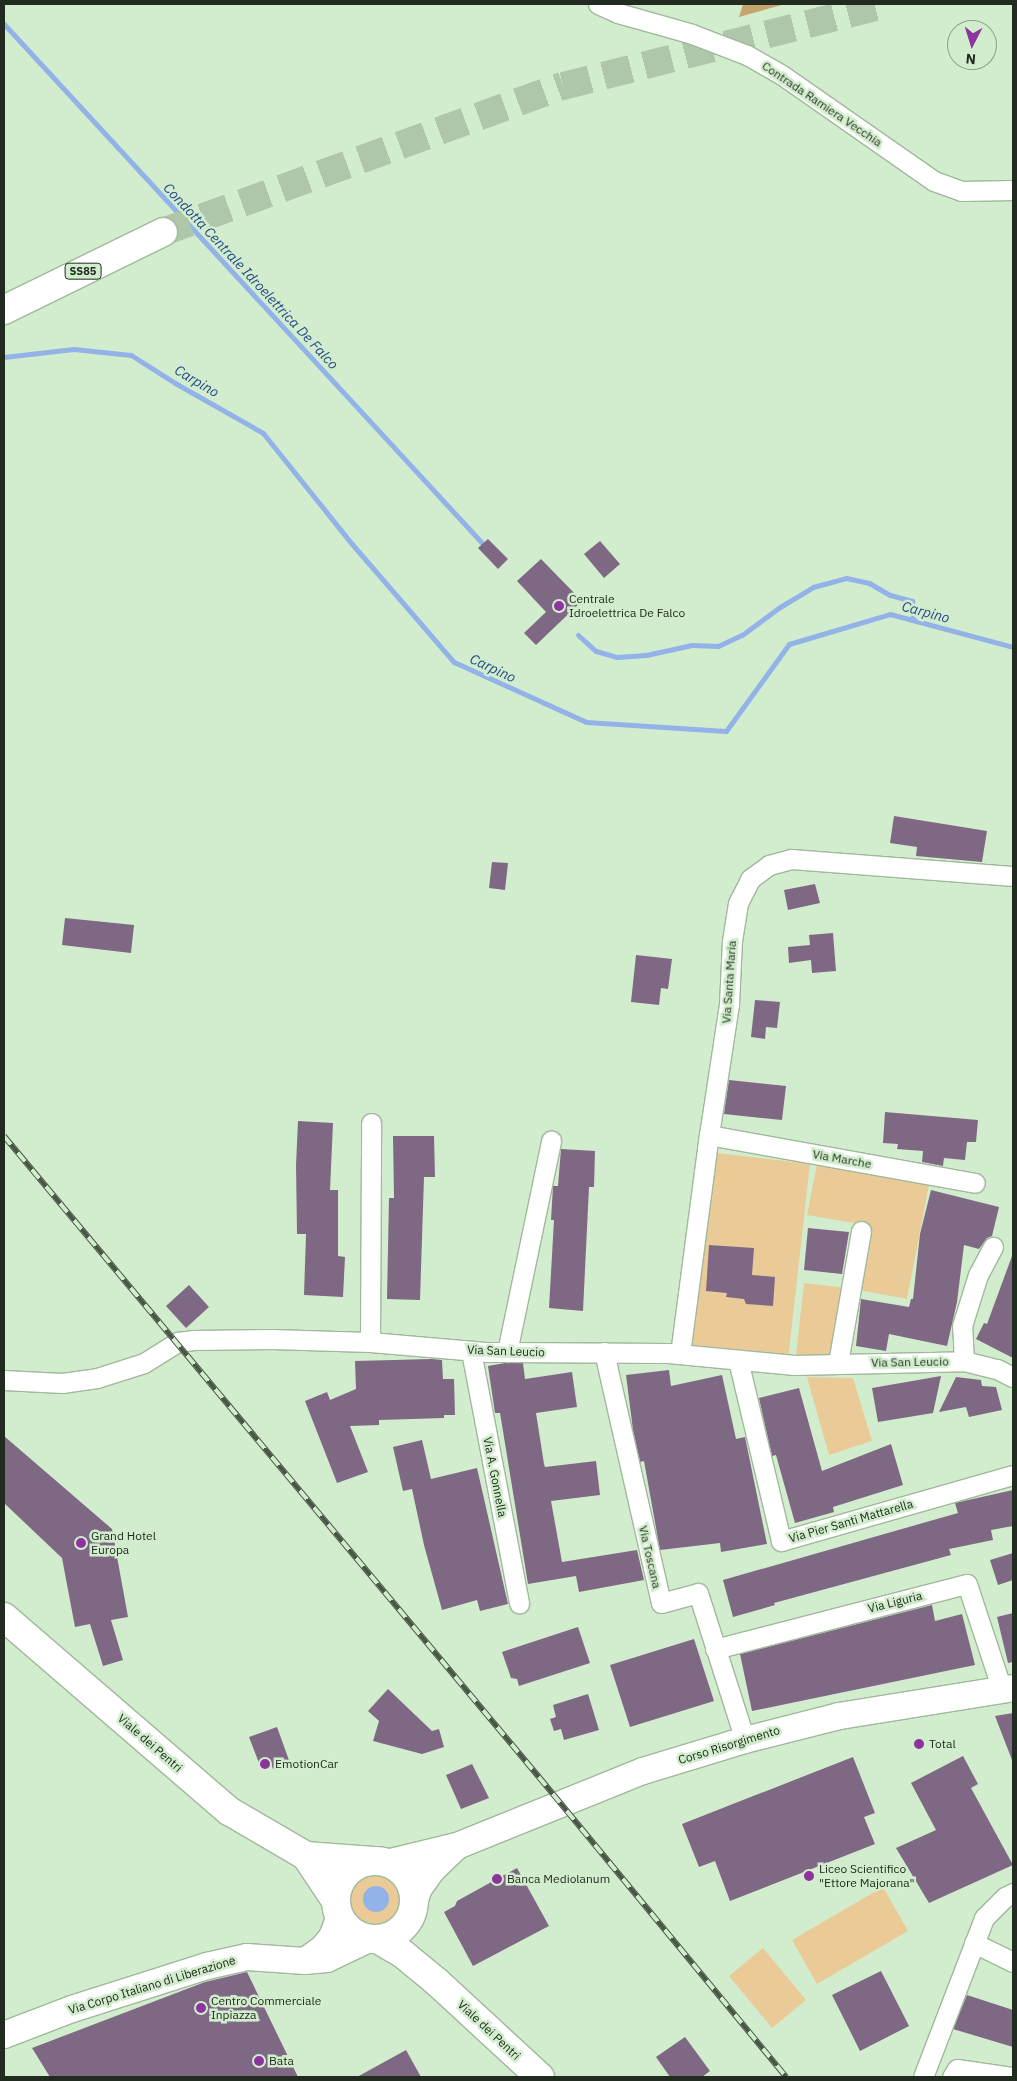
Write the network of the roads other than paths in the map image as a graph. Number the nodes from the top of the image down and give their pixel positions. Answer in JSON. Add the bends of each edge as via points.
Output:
{"nodes":[{"id":1,"x":598,"y":4,"type":"edge"},
{"id":2,"x":1013,"y":190,"type":"edge"},
{"id":3,"x":163,"y":232,"type":"tunnel mouth"},
{"id":4,"x":4,"y":310,"type":"edge"},
{"id":5,"x":1013,"y":876,"type":"edge"},
{"id":6,"x":371,"y":1123,"type":"dead end"},
{"id":7,"x":709,"y":1135,"type":"junction"},
{"id":8,"x":551,"y":1141,"type":"dead end"},
{"id":9,"x":975,"y":1183,"type":"dead end"},
{"id":10,"x":861,"y":1231,"type":"dead end"},
{"id":11,"x":993,"y":1247,"type":"dead end"},
{"id":12,"x":370,"y":1342,"type":"junction"},
{"id":13,"x":471,"y":1350,"type":"junction"},
{"id":14,"x":507,"y":1352,"type":"junction"},
{"id":15,"x":604,"y":1352,"type":"junction"},
{"id":16,"x":680,"y":1354,"type":"junction"},
{"id":17,"x":738,"y":1360,"type":"junction"},
{"id":18,"x":964,"y":1361,"type":"junction"},
{"id":19,"x":838,"y":1363,"type":"junction"},
{"id":20,"x":1013,"y":1377,"type":"edge"},
{"id":21,"x":4,"y":1380,"type":"edge"},
{"id":22,"x":1013,"y":1475,"type":"edge"},
{"id":23,"x":519,"y":1603,"type":"dead end"},
{"id":24,"x":4,"y":1617,"type":"edge"},
{"id":25,"x":715,"y":1648,"type":"junction"},
{"id":26,"x":1008,"y":1689,"type":"edge"},
{"id":27,"x":745,"y":1740,"type":"junction"},
{"id":28,"x":456,"y":1846,"type":"junction"},
{"id":29,"x":306,"y":1856,"type":"junction"},
{"id":30,"x":381,"y":1862,"type":"junction"},
{"id":31,"x":1013,"y":1893,"type":"edge"},
{"id":32,"x":414,"y":1905,"type":"junction"},
{"id":33,"x":338,"y":1908,"type":"junction"},
{"id":34,"x":373,"y":1939,"type":"junction"},
{"id":35,"x":974,"y":1943,"type":"junction"},
{"id":36,"x":305,"y":1961,"type":"junction"},
{"id":37,"x":1013,"y":1962,"type":"edge"},
{"id":38,"x":437,"y":1982,"type":"junction"},
{"id":39,"x":4,"y":2035,"type":"edge"},
{"id":40,"x":540,"y":2077,"type":"edge"},
{"id":41,"x":923,"y":2077,"type":"edge"},
{"id":42,"x":952,"y":2077,"type":"edge"},
{"id":43,"x":1013,"y":2077,"type":"edge"}],
"edges":[{"from":1,"to":2,"type":"street","name":"Contrada Ramiera Vecchia","via":[[747,55],[782,75],[934,181],[961,191]]},
{"from":3,"to":4,"type":"main road","number":"SS85"},
{"from":5,"to":7,"type":"street","name":"Via Santa Maria","via":[[791,859],[769,865],[750,879],[738,904],[733,932],[729,1004]]},
{"from":6,"to":12,"type":"street"},
{"from":7,"to":9,"type":"street","name":"Via Marche"},
{"from":7,"to":16,"type":"street","name":"Via Santa Maria"},
{"from":8,"to":14,"type":"street"},
{"from":10,"to":19,"type":"street"},
{"from":11,"to":18,"type":"street","via":[[978,1275],[962,1326]]},
{"from":12,"to":13,"type":"street","name":"Via San Leucio"},
{"from":12,"to":21,"type":"street","name":"Via San Leucio","via":[[194,1340],[178,1342],[144,1363],[97,1378],[62,1383]]},
{"from":13,"to":14,"type":"street","name":"Via San Leucio"},
{"from":13,"to":23,"type":"street","name":"Via A. Gonnella"},
{"from":14,"to":15,"type":"street","name":"Via San Leucio"},
{"from":15,"to":16,"type":"street","name":"Via San Leucio"},
{"from":15,"to":25,"type":"street","name":"Via Toscana","via":[[661,1604],[698,1593]]},
{"from":16,"to":17,"type":"street","name":"Via San Leucio"},
{"from":17,"to":19,"type":"street","name":"Via San Leucio","via":[[794,1365]]},
{"from":17,"to":22,"type":"street","name":"Via Pier Santi Mattarella","via":[[781,1541]]},
{"from":18,"to":19,"type":"street","name":"Via San Leucio"},
{"from":18,"to":20,"type":"street","name":"Via San Leucio","via":[[998,1369]]},
{"from":24,"to":29,"type":"main road","name":"Viale dei Pentri","via":[[229,1811]]},
{"from":25,"to":26,"type":"street","name":"Via Liguria","via":[[967,1584]]},
{"from":25,"to":27,"type":"street","name":"Via Toscana"},
{"from":26,"to":27,"type":"street","name":"Corso Risorgimento","via":[[839,1716]]},
{"from":27,"to":28,"type":"street","name":"Corso Risorgimento","via":[[643,1771]]},
{"from":28,"to":30,"type":"street","name":"Corso Risorgimento"},
{"from":28,"to":32,"type":"street","name":"Corso Risorgimento","via":[[419,1888]]},
{"from":29,"to":30,"type":"main road","name":"Viale dei Pentri"},
{"from":29,"to":33,"type":"main road","name":"Viale dei Pentri"},
{"from":30,"to":32,"type":"main road","via":[[406,1876],[411,1883]]},
{"from":30,"to":33,"type":"main road","via":[[360,1864],[347,1873],[339,1886]]},
{"from":31,"to":35,"type":"street","via":[[984,1918]]},
{"from":32,"to":34,"type":"main road","via":[[400,1930],[393,1935]]},
{"from":32,"to":38,"type":"main road","name":"Viale dei Pentri","via":[[420,1952]]},
{"from":33,"to":34,"type":"main road","via":[[348,1928]]},
{"from":33,"to":36,"type":"street","via":[[332,1937]]},
{"from":34,"to":36,"type":"street","name":"Via Corpo Italiano di Liberazione","via":[[328,1959]]},
{"from":34,"to":38,"type":"main road","name":"Viale dei Pentri","via":[[403,1954]]},
{"from":35,"to":37,"type":"street"},
{"from":35,"to":41,"type":"street"},
{"from":36,"to":39,"type":"street","name":"Via Corpo Italiano di Liberazione","via":[[247,1957],[207,1966],[72,2009]]},
{"from":38,"to":40,"type":"main road","name":"Viale dei Pentri"},
{"from":42,"to":43,"type":"street","via":[[957,2069]]}]}
